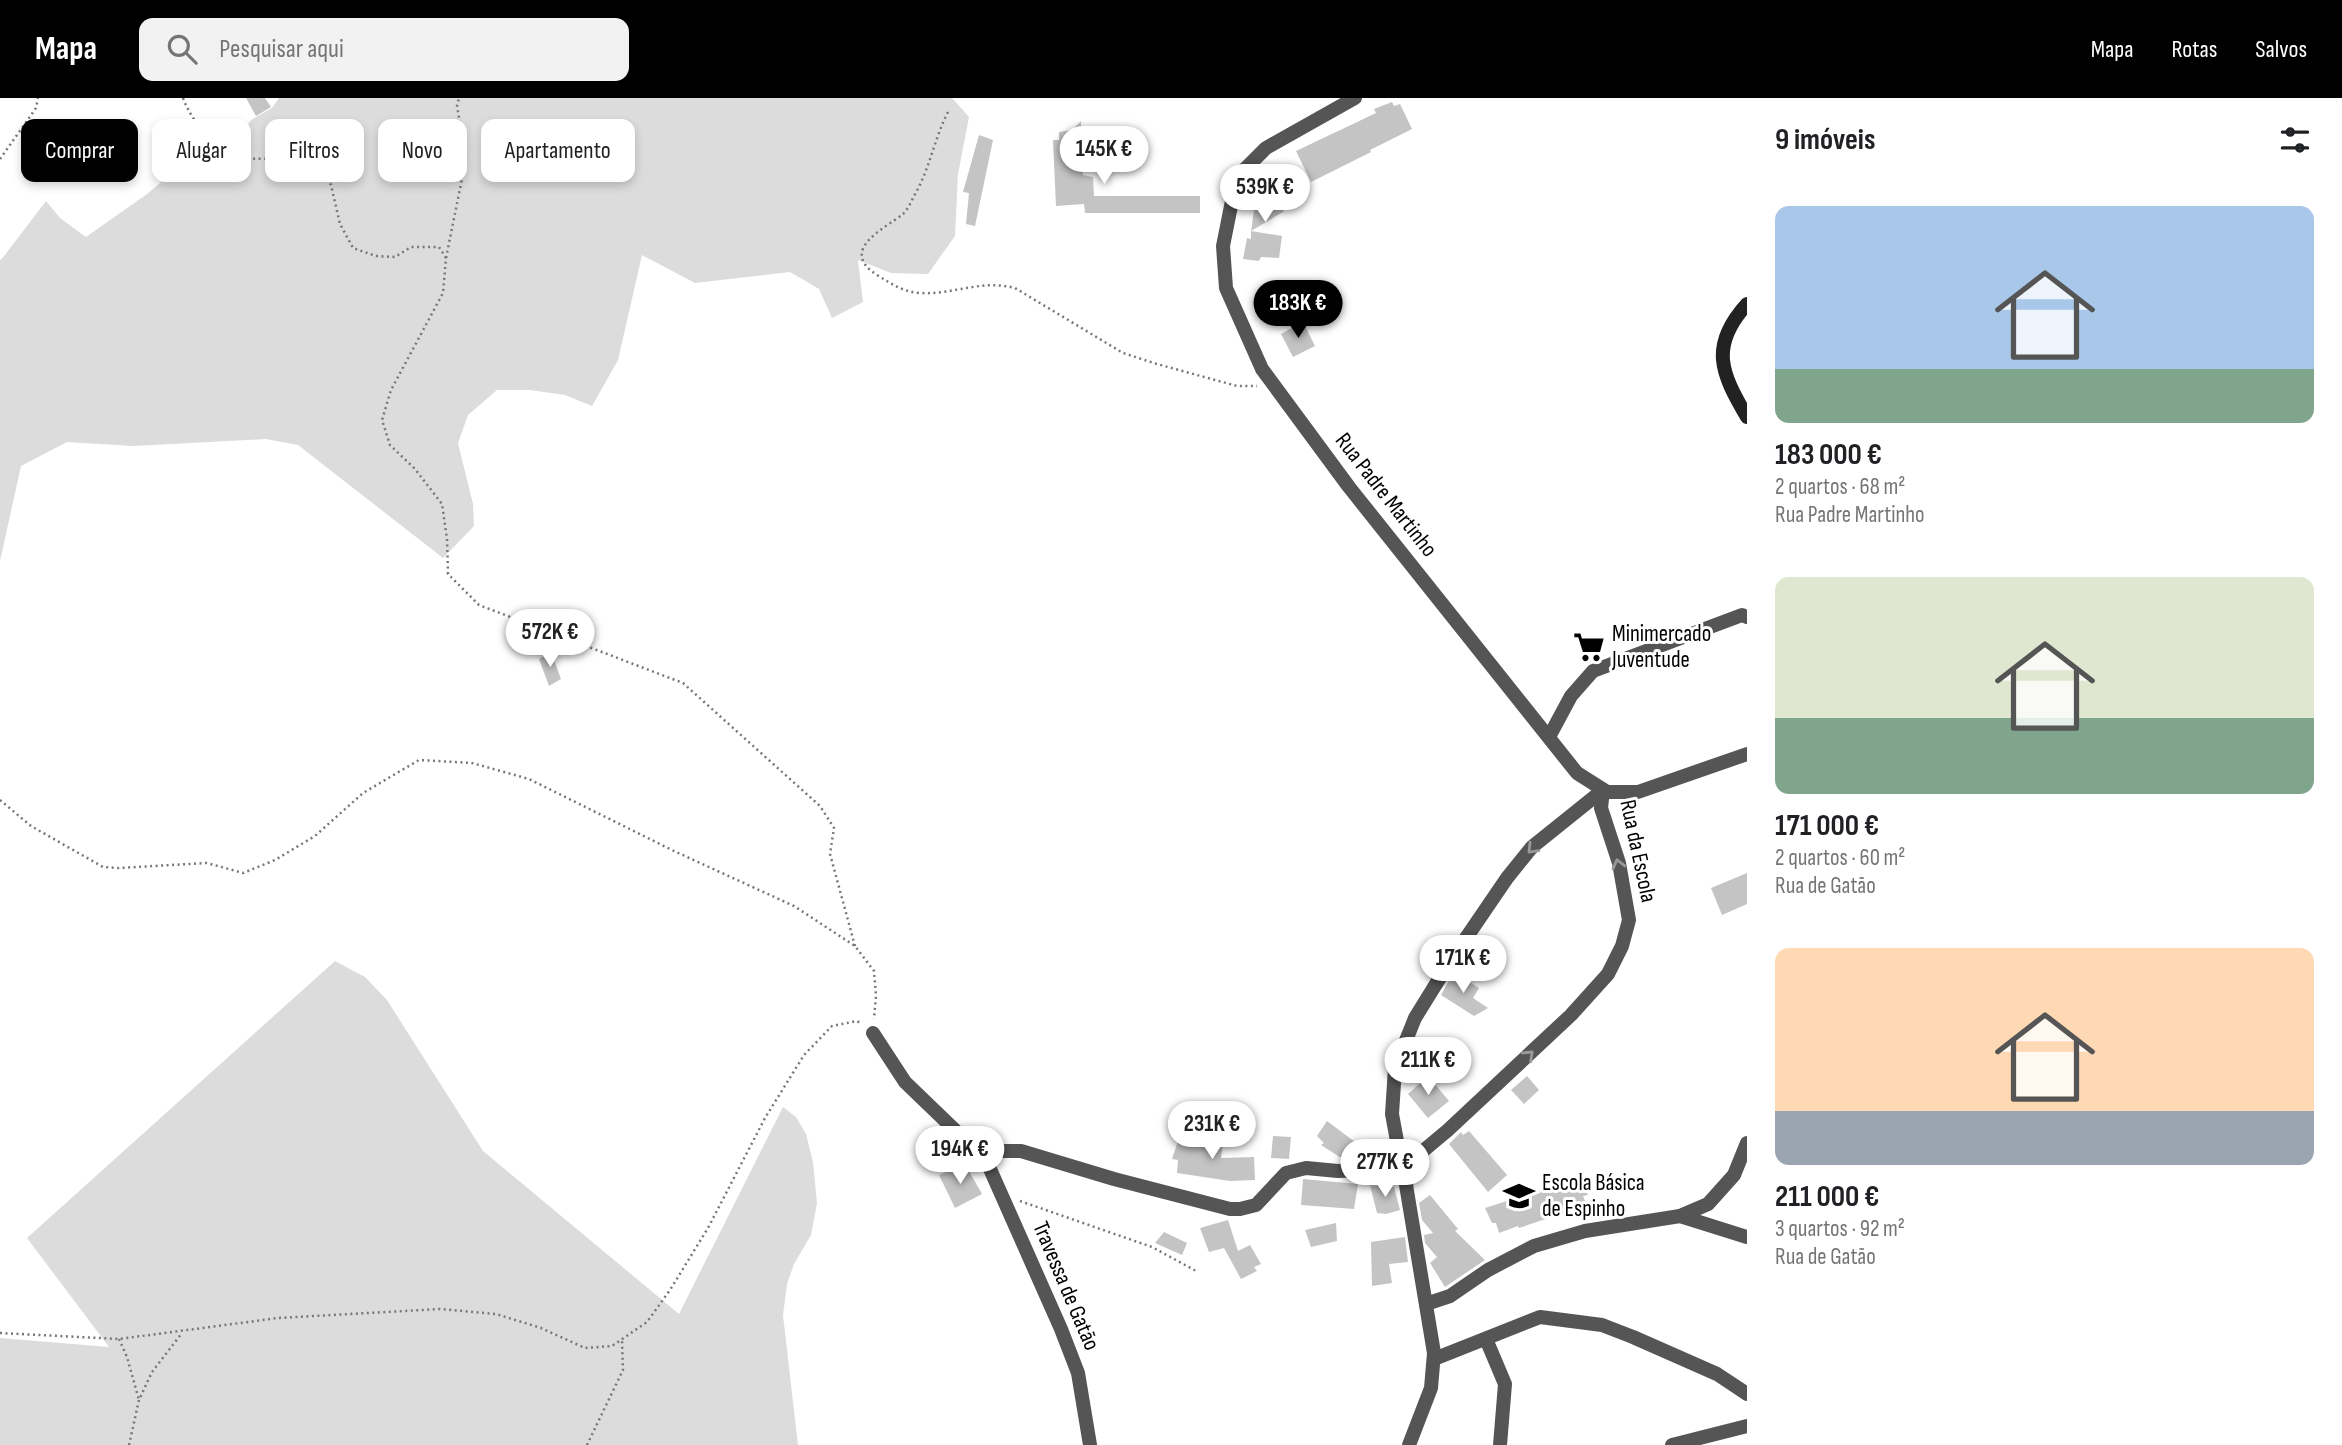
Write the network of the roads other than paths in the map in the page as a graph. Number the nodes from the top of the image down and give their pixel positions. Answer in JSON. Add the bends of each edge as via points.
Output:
{"nodes":[{"id":1,"x":1354,"y":98,"type":"edge"},
{"id":2,"x":1747,"y":304,"type":"edge"},
{"id":3,"x":1747,"y":416,"type":"edge"},
{"id":4,"x":1747,"y":617,"type":"edge"},
{"id":5,"x":1549,"y":737,"type":"junction"},
{"id":6,"x":1747,"y":754,"type":"edge"},
{"id":7,"x":1603,"y":790,"type":"junction"},
{"id":8,"x":873,"y":1033,"type":"road end"},
{"id":9,"x":1747,"y":1143,"type":"edge"},
{"id":10,"x":982,"y":1150,"type":"junction"},
{"id":11,"x":1409,"y":1168,"type":"junction"},
{"id":12,"x":1680,"y":1216,"type":"junction"},
{"id":13,"x":1747,"y":1237,"type":"edge"},
{"id":14,"x":1426,"y":1304,"type":"junction"},
{"id":15,"x":1486,"y":1339,"type":"junction"},
{"id":16,"x":1434,"y":1359,"type":"junction"},
{"id":17,"x":1747,"y":1394,"type":"edge"},
{"id":18,"x":1747,"y":1426,"type":"edge"},
{"id":19,"x":1090,"y":1445,"type":"edge"},
{"id":20,"x":1409,"y":1445,"type":"edge"},
{"id":21,"x":1500,"y":1445,"type":"edge"},
{"id":22,"x":1672,"y":1445,"type":"edge"}],
"edges":[{"from":1,"to":5,"type":"street","name":"Rua Padre Martinho","via":[[1266,148],[1245,169],[1234,191],[1223,246],[1226,288],[1274,386]]},
{"from":2,"to":3,"type":"main road","via":[[1722,344],[1723,370]]},
{"from":4,"to":5,"type":"street","via":[[1742,615],[1593,671],[1571,696]]},
{"from":5,"to":7,"type":"street","name":"Rua Padre Martinho","via":[[1577,773]]},
{"from":6,"to":7,"type":"street","via":[[1638,792]]},
{"from":7,"to":11,"type":"street","one_way":true,"via":[[1532,847],[1415,1018],[1395,1068],[1392,1114]]},
{"from":11,"to":7,"type":"street","name":"Rua da Escola","one_way":true,"via":[[1411,1161],[1571,1015],[1608,974],[1629,920],[1619,863],[1601,808]]},
{"from":8,"to":10,"type":"street","via":[[905,1083]]},
{"from":9,"to":12,"type":"street","via":[[1734,1175],[1717,1194]]},
{"from":10,"to":11,"type":"street","via":[[1021,1151],[1230,1209],[1256,1205],[1286,1173],[1306,1168]]},
{"from":10,"to":19,"type":"street","name":"Travessa de Gatão","via":[[1079,1373]]},
{"from":11,"to":14,"type":"street","via":[[1406,1185]]},
{"from":12,"to":13,"type":"street"},
{"from":12,"to":14,"type":"street","via":[[1585,1231],[1534,1245],[1450,1296]]},
{"from":14,"to":16,"type":"street"},
{"from":15,"to":16,"type":"street"},
{"from":15,"to":17,"type":"street","via":[[1540,1317],[1602,1325],[1717,1374]]},
{"from":15,"to":21,"type":"street","via":[[1505,1384]]},
{"from":16,"to":20,"type":"street","via":[[1431,1388]]},
{"from":18,"to":22,"type":"street"}]}
